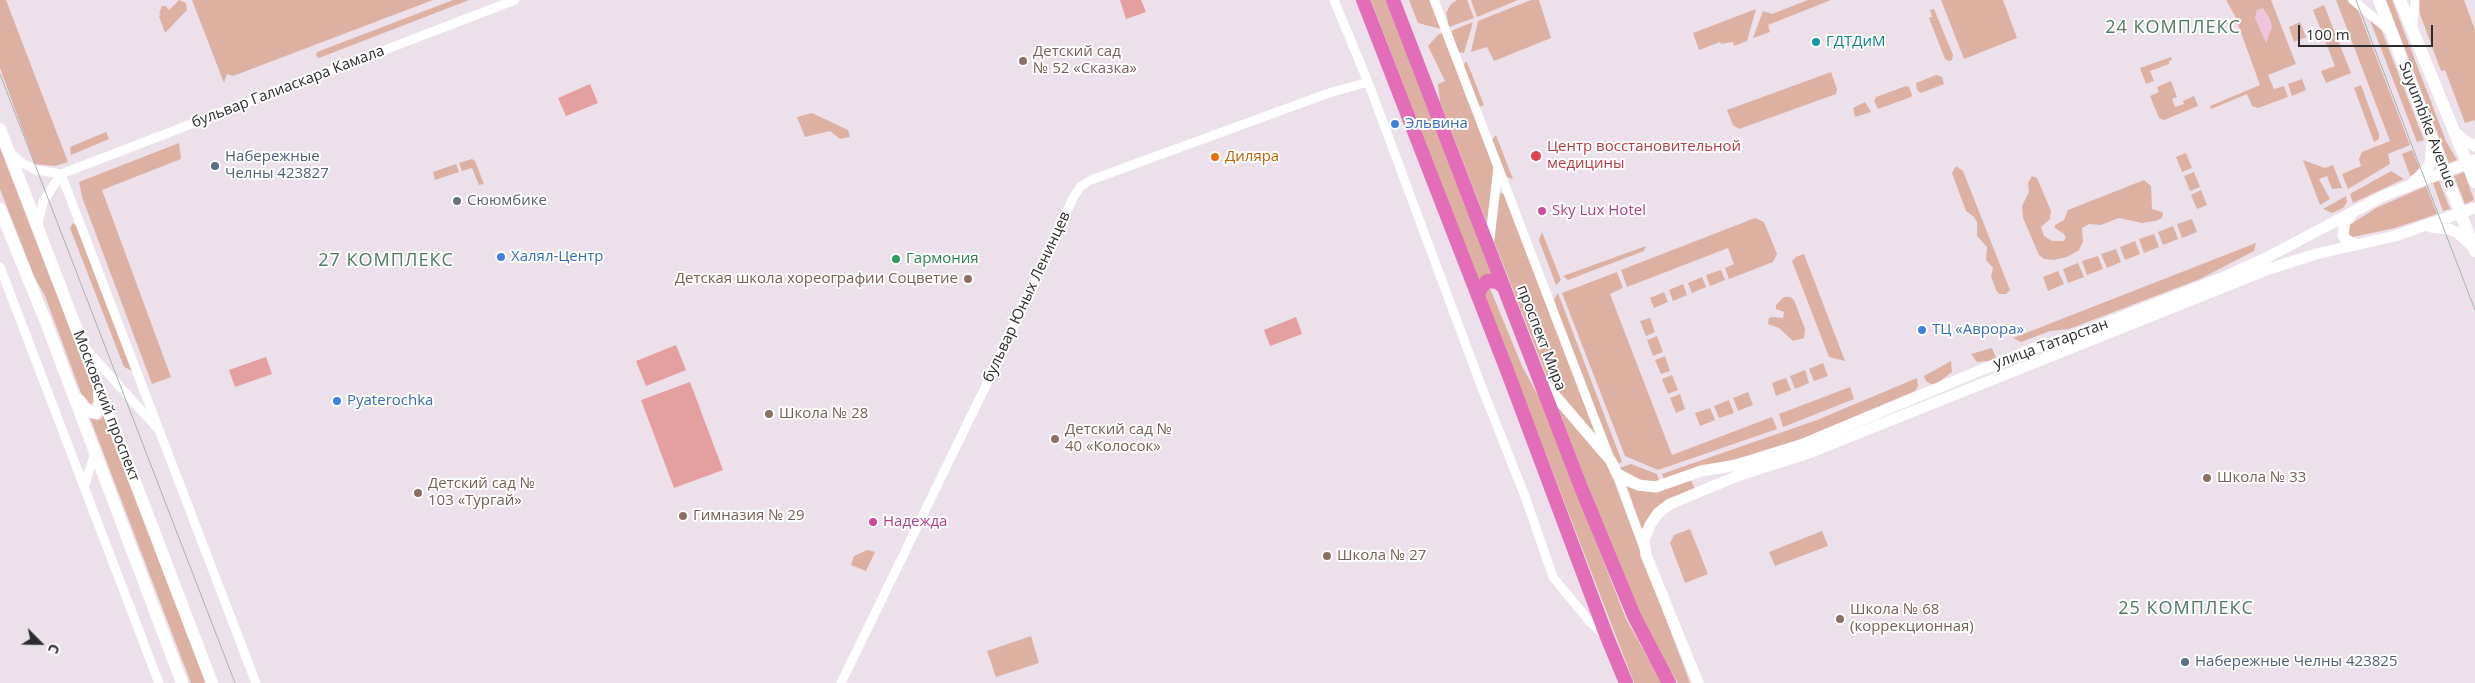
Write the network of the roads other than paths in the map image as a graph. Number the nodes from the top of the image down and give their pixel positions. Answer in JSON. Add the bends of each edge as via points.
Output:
{"nodes":[{"id":1,"x":515,"y":0,"type":"edge"},
{"id":2,"x":1334,"y":0,"type":"edge"},
{"id":3,"x":1363,"y":0,"type":"edge"},
{"id":4,"x":1393,"y":0,"type":"edge"},
{"id":5,"x":1434,"y":0,"type":"edge"},
{"id":6,"x":2353,"y":0,"type":"edge"},
{"id":7,"x":2379,"y":0,"type":"edge"},
{"id":8,"x":2400,"y":0,"type":"edge"},
{"id":9,"x":2415,"y":0,"type":"edge"},
{"id":10,"x":2392,"y":33,"type":"junction"},
{"id":11,"x":2413,"y":34,"type":"junction"},
{"id":12,"x":1368,"y":82,"type":"junction"},
{"id":13,"x":0,"y":129,"type":"edge"},
{"id":14,"x":2454,"y":131,"type":"junction"},
{"id":15,"x":2432,"y":139,"type":"junction"},
{"id":16,"x":2475,"y":146,"type":"edge"},
{"id":17,"x":9,"y":152,"type":"junction"},
{"id":18,"x":2471,"y":162,"type":"edge"},
{"id":19,"x":1498,"y":165,"type":"junction"},
{"id":20,"x":2445,"y":172,"type":"junction"},
{"id":21,"x":61,"y":174,"type":"junction"},
{"id":22,"x":2475,"y":182,"type":"edge"},
{"id":23,"x":2410,"y":185,"type":"junction"},
{"id":24,"x":2475,"y":208,"type":"edge"},
{"id":25,"x":0,"y":209,"type":"edge"},
{"id":26,"x":2354,"y":212,"type":"junction"},
{"id":27,"x":2461,"y":213,"type":"junction"},
{"id":28,"x":2426,"y":226,"type":"junction"},
{"id":29,"x":37,"y":227,"type":"junction"},
{"id":30,"x":2307,"y":237,"type":"junction"},
{"id":31,"x":2356,"y":245,"type":"junction"},
{"id":32,"x":1489,"y":249,"type":"junction"},
{"id":33,"x":2474,"y":249,"type":"edge"},
{"id":34,"x":2316,"y":254,"type":"junction"},
{"id":35,"x":0,"y":266,"type":"edge"},
{"id":36,"x":1504,"y":287,"type":"junction"},
{"id":37,"x":1478,"y":296,"type":"junction"},
{"id":38,"x":84,"y":346,"type":"junction"},
{"id":39,"x":1537,"y":375,"type":"junction"},
{"id":40,"x":97,"y":381,"type":"junction"},
{"id":41,"x":72,"y":390,"type":"junction"},
{"id":42,"x":160,"y":432,"type":"junction"},
{"id":43,"x":95,"y":453,"type":"junction"},
{"id":44,"x":1611,"y":461,"type":"junction"},
{"id":45,"x":1701,"y":471,"type":"junction"},
{"id":46,"x":1617,"y":474,"type":"junction"},
{"id":47,"x":84,"y":487,"type":"junction"},
{"id":48,"x":1706,"y":490,"type":"junction"},
{"id":49,"x":1646,"y":555,"type":"junction"},
{"id":50,"x":1606,"y":637,"type":"junction"},
{"id":51,"x":159,"y":683,"type":"edge"},
{"id":52,"x":182,"y":683,"type":"edge"},
{"id":53,"x":212,"y":683,"type":"edge"},
{"id":54,"x":256,"y":683,"type":"edge"},
{"id":55,"x":841,"y":683,"type":"edge"},
{"id":56,"x":1626,"y":683,"type":"edge"},
{"id":57,"x":1669,"y":683,"type":"edge"},
{"id":58,"x":1698,"y":683,"type":"edge"}],
"edges":[{"from":1,"to":21,"type":"street","name":"бульвар Галиаскара Камала"},
{"from":2,"to":12,"type":"street"},
{"from":3,"to":37,"type":"main road"},
{"from":4,"to":32,"type":"main road","name":"проспект Мира"},
{"from":5,"to":19,"type":"street"},
{"from":6,"to":10,"type":"street"},
{"from":7,"to":10,"type":"main road","name":"Suyumbike Avenue"},
{"from":8,"to":11,"type":"main road","name":"Suyumbike Avenue"},
{"from":9,"to":11,"type":"street"},
{"from":10,"to":15,"type":"main road","name":"Suyumbike Avenue"},
{"from":11,"to":14,"type":"main road","name":"Suyumbike Avenue"},
{"from":12,"to":50,"type":"street","via":[[1553,576]]},
{"from":12,"to":55,"type":"street","name":"бульвар Юных Ленинцев","via":[[1329,93],[1081,186]]},
{"from":13,"to":17,"type":"main road","name":"Московский проспект"},
{"from":14,"to":16,"type":"street"},
{"from":14,"to":18,"type":"main road","name":"Suyumbike Avenue"},
{"from":15,"to":20,"type":"main road","name":"Suyumbike Avenue"},
{"from":15,"to":23,"type":"street","via":[[2430,165]]},
{"from":17,"to":21,"type":"street","via":[[30,167]]},
{"from":17,"to":29,"type":"main road","name":"Московский проспект"},
{"from":18,"to":20,"type":"street","name":"улица Татарстан"},
{"from":18,"to":22,"type":"main road","name":"Suyumbike Avenue"},
{"from":19,"to":32,"type":"street"},
{"from":19,"to":44,"type":"street"},
{"from":20,"to":23,"type":"street","name":"улица Татарстан"},
{"from":20,"to":27,"type":"main road","name":"Suyumbike Avenue"},
{"from":21,"to":29,"type":"street","via":[[43,202]]},
{"from":21,"to":42,"type":"street"},
{"from":23,"to":26,"type":"street","name":"улица Татарстан"},
{"from":24,"to":27,"type":"street","name":"улица Татарстан"},
{"from":25,"to":41,"type":"main road","name":"Московский проспект"},
{"from":26,"to":30,"type":"street","name":"улица Татарстан"},
{"from":26,"to":31,"type":"street","via":[[2345,222],[2343,235]]},
{"from":27,"to":28,"type":"street","name":"улица Татарстан"},
{"from":27,"to":33,"type":"main road","name":"Suyumbike Avenue"},
{"from":28,"to":31,"type":"street","name":"улица Татарстан"},
{"from":28,"to":33,"type":"street","via":[[2458,233]]},
{"from":29,"to":38,"type":"main road","name":"Московский проспект"},
{"from":30,"to":34,"type":"street","via":[[2318,239],[2320,243]]},
{"from":30,"to":45,"type":"street","name":"улица Татарстан","via":[[2222,278],[2032,349],[1801,445],[1737,465]]},
{"from":31,"to":34,"type":"street","name":"улица Татарстан"},
{"from":32,"to":36,"type":"main road","name":"проспект Мира"},
{"from":34,"to":48,"type":"street","name":"улица Татарстан","via":[[2269,269],[1809,453],[1740,475]]},
{"from":35,"to":47,"type":"street"},
{"from":36,"to":37,"type":"main road","via":[[1487,281]]},
{"from":36,"to":39,"type":"main road","name":"проспект Мира"},
{"from":37,"to":50,"type":"main road"},
{"from":38,"to":40,"type":"main road","name":"Московский проспект"},
{"from":38,"to":42,"type":"street"},
{"from":39,"to":44,"type":"street"},
{"from":39,"to":57,"type":"main road","name":"проспект Мира","via":[[1634,616]]},
{"from":40,"to":41,"type":"main road","via":[[100,407],[95,413],[88,412]]},
{"from":40,"to":53,"type":"main road","name":"Московский проспект"},
{"from":41,"to":43,"type":"main road","name":"Московский проспект"},
{"from":42,"to":54,"type":"street"},
{"from":43,"to":47,"type":"street"},
{"from":43,"to":52,"type":"main road","name":"Московский проспект"},
{"from":44,"to":46,"type":"street"},
{"from":45,"to":46,"type":"street","name":"улица Татарстан","via":[[1656,487],[1638,485]]},
{"from":45,"to":48,"type":"street","via":[[1698,482]]},
{"from":46,"to":49,"type":"street"},
{"from":47,"to":51,"type":"street"},
{"from":48,"to":49,"type":"street","name":"улица Татарстан","via":[[1670,504],[1658,513],[1644,540]]},
{"from":49,"to":58,"type":"street"},
{"from":50,"to":56,"type":"main road"}]}
